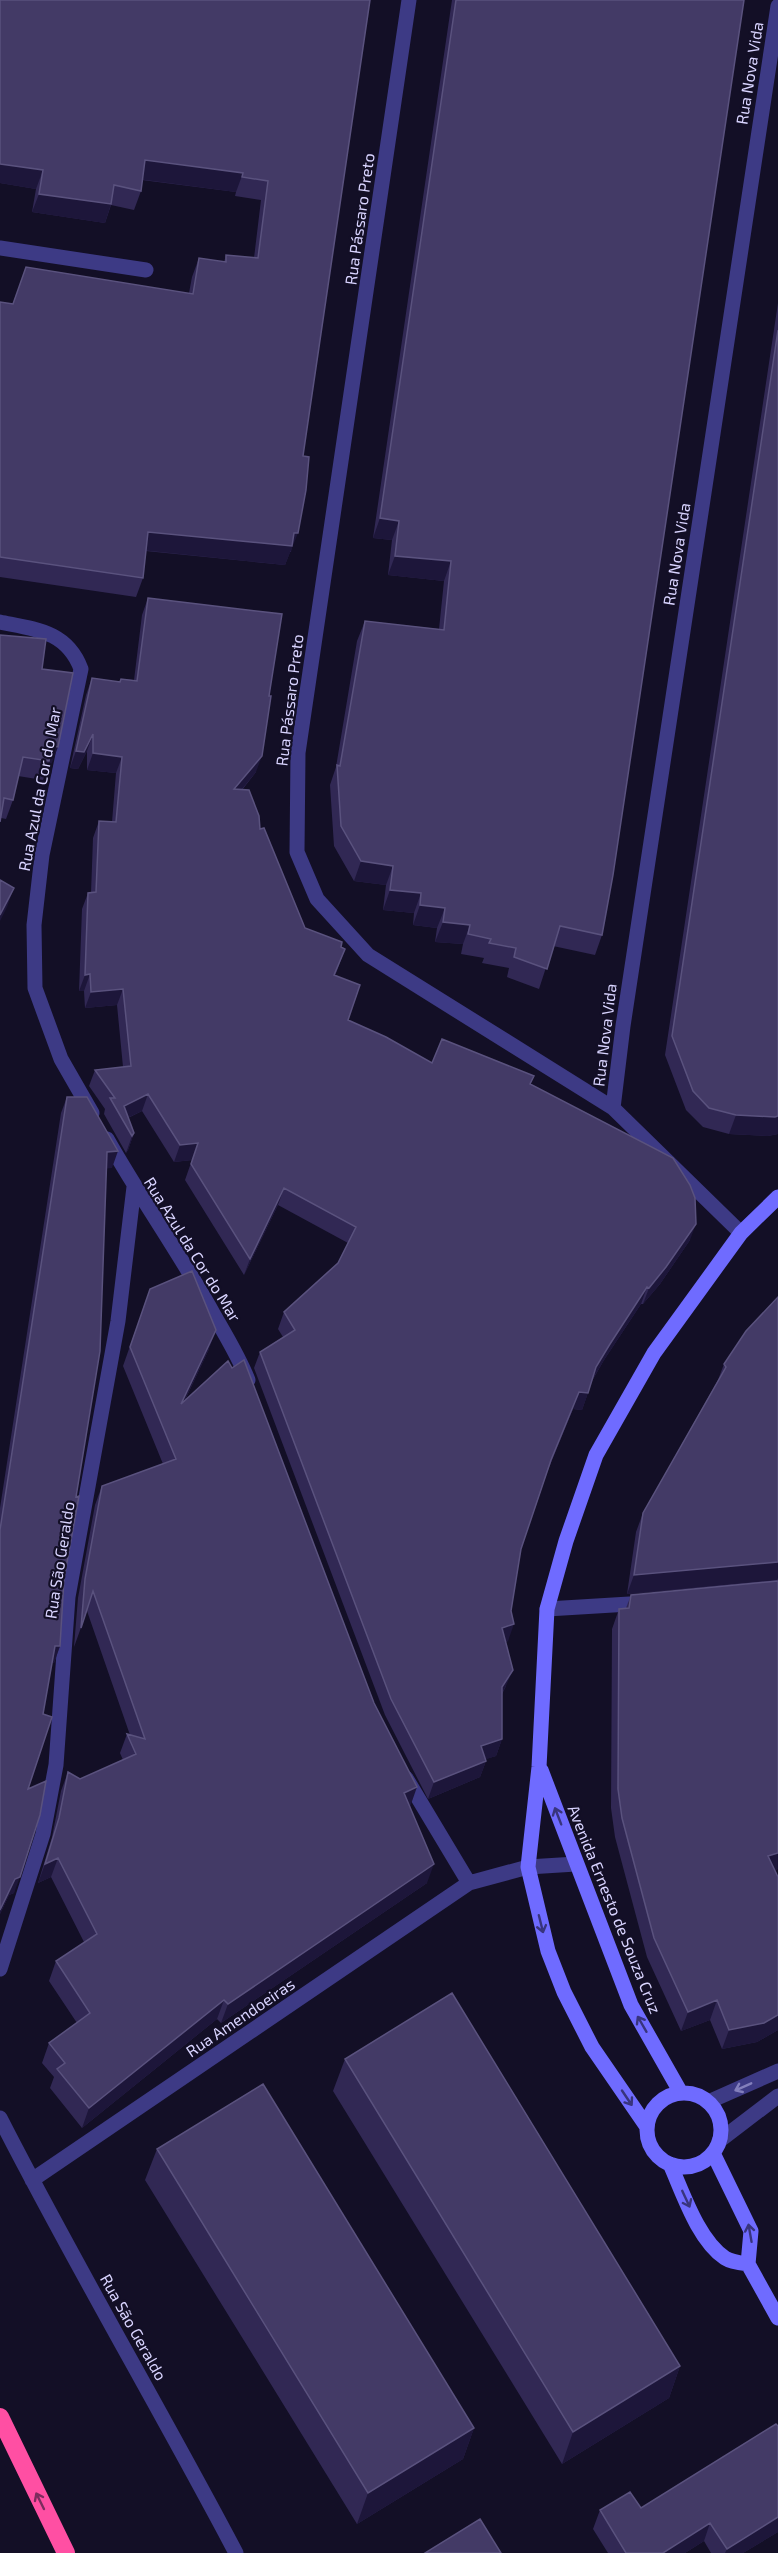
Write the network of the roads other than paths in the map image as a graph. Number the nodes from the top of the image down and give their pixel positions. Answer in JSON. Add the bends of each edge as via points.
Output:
{"nodes":[{"id":1,"x":409,"y":0,"type":"edge"},
{"id":2,"x":778,"y":6,"type":"edge"},
{"id":3,"x":0,"y":248,"type":"edge"},
{"id":4,"x":146,"y":270,"type":"dead end"},
{"id":5,"x":0,"y":622,"type":"edge"},
{"id":6,"x":613,"y":1108,"type":"junction"},
{"id":7,"x":134,"y":1187,"type":"junction"},
{"id":8,"x":778,"y":1197,"type":"edge"},
{"id":9,"x":741,"y":1233,"type":"junction"},
{"id":10,"x":253,"y":1394,"type":"edge"},
{"id":11,"x":664,"y":1601,"type":"edge"},
{"id":12,"x":547,"y":1610,"type":"junction"},
{"id":13,"x":539,"y":1767,"type":"junction"},
{"id":14,"x":401,"y":1768,"type":"edge"},
{"id":15,"x":576,"y":1864,"type":"junction"},
{"id":16,"x":528,"y":1867,"type":"junction"},
{"id":17,"x":468,"y":1883,"type":"junction"},
{"id":18,"x":0,"y":1969,"type":"edge"},
{"id":19,"x":778,"y":2071,"type":"edge"},
{"id":20,"x":681,"y":2093,"type":"junction"},
{"id":21,"x":778,"y":2096,"type":"edge"},
{"id":22,"x":708,"y":2102,"type":"junction"},
{"id":23,"x":0,"y":2118,"type":"edge"},
{"id":24,"x":647,"y":2127,"type":"junction"},
{"id":25,"x":716,"y":2147,"type":"junction"},
{"id":26,"x":670,"y":2164,"type":"junction"},
{"id":27,"x":32,"y":2180,"type":"junction"},
{"id":28,"x":748,"y":2264,"type":"junction"},
{"id":29,"x":778,"y":2318,"type":"edge"},
{"id":30,"x":0,"y":2417,"type":"edge"},
{"id":31,"x":66,"y":2553,"type":"edge"},
{"id":32,"x":236,"y":2553,"type":"edge"}],
"edges":[{"from":1,"to":6,"type":"street","name":"Rua Pássaro Preto","via":[[298,753],[297,852],[317,899],[368,955]]},
{"from":2,"to":6,"type":"street","name":"Rua Nova Vida"},
{"from":3,"to":4,"type":"street"},
{"from":5,"to":7,"type":"street","name":"Rua Azul da Cor do Mar","via":[[44,631],[63,642],[76,656],[81,669],[42,855],[34,926],[35,988],[61,1059]]},
{"from":6,"to":9,"type":"street","name":"Rua Pássaro Preto"},
{"from":7,"to":10,"type":"street","name":"Rua Azul da Cor do Mar","via":[[188,1268],[240,1361]]},
{"from":7,"to":18,"type":"street","name":"Rua São Geraldo","via":[[118,1321],[68,1598],[56,1766],[43,1834]]},
{"from":8,"to":9,"type":"street","name":"Avenida Ernesto de Souza Cruz"},
{"from":9,"to":12,"type":"street","name":"Avenida Ernesto de Souza Cruz","via":[[654,1353],[596,1455]]},
{"from":11,"to":12,"type":"street"},
{"from":12,"to":13,"type":"street","name":"Avenida Ernesto de Souza Cruz"},
{"from":15,"to":13,"type":"street","name":"Avenida Ernesto de Souza Cruz","one_way":true},
{"from":13,"to":16,"type":"street","name":"Avenida Ernesto de Souza Cruz"},
{"from":14,"to":17,"type":"street"},
{"from":15,"to":16,"type":"street"},
{"from":20,"to":15,"type":"street","name":"Avenida Ernesto de Souza Cruz","one_way":true,"via":[[631,2005]]},
{"from":16,"to":17,"type":"street"},
{"from":16,"to":24,"type":"street","name":"Avenida Ernesto de Souza Cruz","one_way":true,"via":[[548,1951],[564,1992],[592,2047]]},
{"from":17,"to":27,"type":"street","name":"Rua Amendoeiras"},
{"from":19,"to":22,"type":"street","one_way":true},
{"from":20,"to":22,"type":"street"},
{"from":20,"to":24,"type":"street","via":[[665,2098],[652,2111]]},
{"from":21,"to":25,"type":"street"},
{"from":22,"to":25,"type":"street","via":[[721,2127]]},
{"from":23,"to":27,"type":"street","name":"Rua São Geraldo"},
{"from":24,"to":26,"type":"street","via":[[652,2149]]},
{"from":25,"to":26,"type":"street","via":[[700,2163],[685,2167]]},
{"from":28,"to":25,"type":"street","one_way":true,"via":[[751,2231]]},
{"from":26,"to":28,"type":"street","one_way":true,"via":[[712,2247],[727,2260]]},
{"from":27,"to":32,"type":"street","name":"Rua São Geraldo"},
{"from":28,"to":29,"type":"street"},
{"from":31,"to":30,"type":"highway","one_way":true}]}
